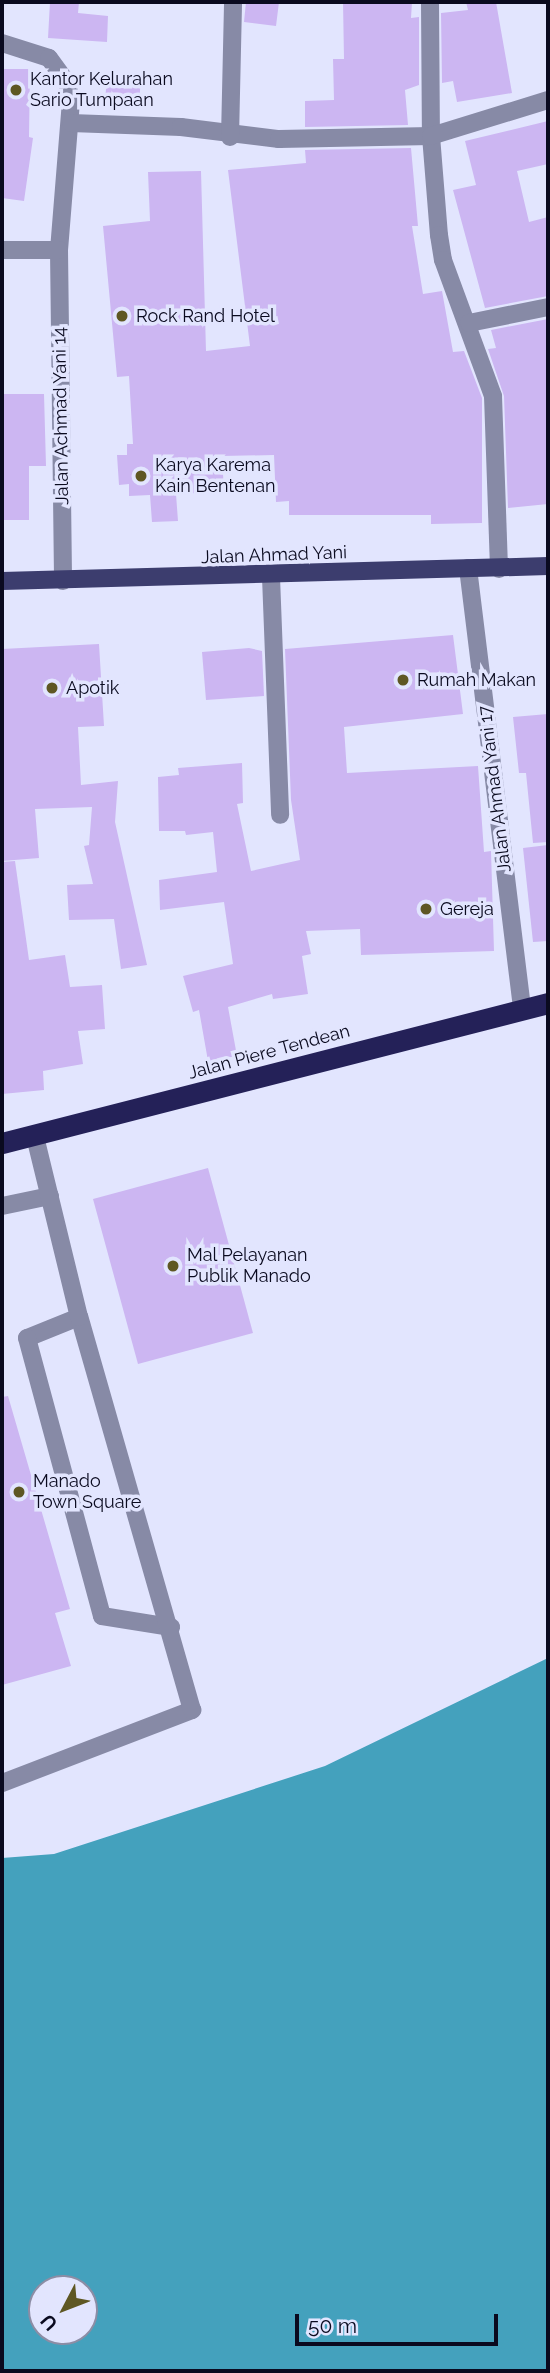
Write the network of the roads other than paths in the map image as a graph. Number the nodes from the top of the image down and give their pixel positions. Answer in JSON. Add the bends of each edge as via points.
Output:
{"nodes":[{"id":1,"x":233,"y":2,"type":"edge"},
{"id":2,"x":430,"y":2,"type":"edge"},
{"id":3,"x":2,"y":43,"type":"edge"},
{"id":4,"x":548,"y":100,"type":"edge"},
{"id":5,"x":71,"y":123,"type":"junction"},
{"id":6,"x":431,"y":136,"type":"junction"},
{"id":7,"x":230,"y":137,"type":"junction"},
{"id":8,"x":2,"y":250,"type":"edge"},
{"id":9,"x":58,"y":250,"type":"junction"},
{"id":10,"x":548,"y":307,"type":"edge"},
{"id":11,"x":469,"y":323,"type":"junction"},
{"id":12,"x":548,"y":566,"type":"edge"},
{"id":13,"x":468,"y":568,"type":"junction"},
{"id":14,"x":499,"y":569,"type":"junction"},
{"id":15,"x":271,"y":577,"type":"junction"},
{"id":16,"x":2,"y":581,"type":"edge"},
{"id":17,"x":63,"y":581,"type":"junction"},
{"id":18,"x":280,"y":815,"type":"dead end"},
{"id":19,"x":548,"y":1003,"type":"edge"},
{"id":20,"x":522,"y":1010,"type":"junction"},
{"id":21,"x":35,"y":1136,"type":"junction"},
{"id":22,"x":2,"y":1143,"type":"edge"},
{"id":23,"x":50,"y":1196,"type":"junction"},
{"id":24,"x":2,"y":1206,"type":"edge"},
{"id":25,"x":79,"y":1317,"type":"junction"},
{"id":26,"x":171,"y":1627,"type":"junction"},
{"id":27,"x":2,"y":1783,"type":"edge"}],
"edges":[{"from":1,"to":7,"type":"street"},
{"from":2,"to":6,"type":"street"},
{"from":3,"to":5,"type":"street","name":"Jalan Achmad Yani 14","via":[[49,58],[59,69],[71,101]]},
{"from":4,"to":6,"type":"street"},
{"from":5,"to":7,"type":"street","via":[[167,126]]},
{"from":5,"to":9,"type":"street","name":"Jalan Achmad Yani 14"},
{"from":6,"to":7,"type":"street"},
{"from":6,"to":11,"type":"street","via":[[443,260]]},
{"from":8,"to":9,"type":"street"},
{"from":9,"to":17,"type":"street","name":"Jalan Achmad Yani 14"},
{"from":10,"to":11,"type":"street"},
{"from":11,"to":14,"type":"street","via":[[493,397]]},
{"from":12,"to":14,"type":"main road","name":"Jalan Ahmad Yani"},
{"from":13,"to":14,"type":"main road","name":"Jalan Ahmad Yani"},
{"from":13,"to":15,"type":"main road","name":"Jalan Ahmad Yani"},
{"from":13,"to":20,"type":"street","name":"Jalan Ahmad Yani 17"},
{"from":15,"to":17,"type":"main road","name":"Jalan Ahmad Yani"},
{"from":15,"to":18,"type":"street"},
{"from":16,"to":17,"type":"main road","name":"Jalan Ahmad Yani"},
{"from":19,"to":20,"type":"highway","name":"Jalan Piere Tendean"},
{"from":20,"to":21,"type":"highway","name":"Jalan Piere Tendean"},
{"from":21,"to":22,"type":"highway","name":"Jalan Piere Tendean"},
{"from":21,"to":23,"type":"street"},
{"from":23,"to":24,"type":"street"},
{"from":23,"to":25,"type":"street"},
{"from":25,"to":26,"type":"street"},
{"from":25,"to":26,"type":"street","via":[[27,1338],[102,1616]]},
{"from":26,"to":27,"type":"street","via":[[192,1710]]}]}
